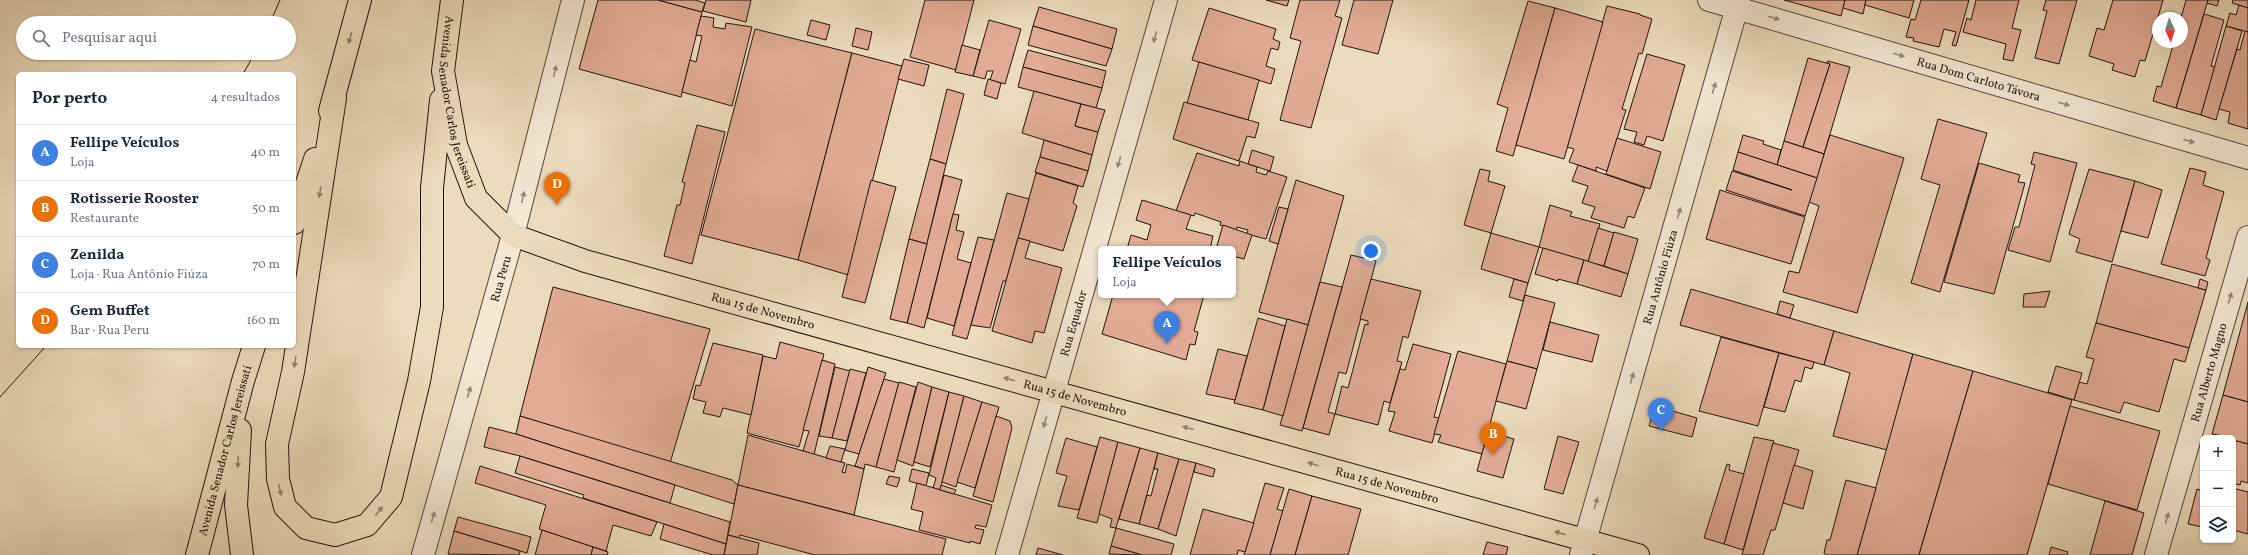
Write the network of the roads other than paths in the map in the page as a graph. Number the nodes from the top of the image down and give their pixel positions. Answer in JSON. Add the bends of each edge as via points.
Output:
{"nodes":[{"id":1,"x":360,"y":0,"type":"edge"},
{"id":2,"x":452,"y":0,"type":"edge"},
{"id":3,"x":573,"y":0,"type":"edge"},
{"id":4,"x":1166,"y":0,"type":"edge"},
{"id":5,"x":1709,"y":0,"type":"edge"},
{"id":6,"x":1738,"y":4,"type":"edge"},
{"id":7,"x":443,"y":72,"type":"junction"},
{"id":8,"x":334,"y":98,"type":"junction"},
{"id":9,"x":2248,"y":158,"type":"edge"},
{"id":10,"x":296,"y":217,"type":"edge"},
{"id":11,"x":514,"y":235,"type":"junction"},
{"id":12,"x":2248,"y":237,"type":"edge"},
{"id":13,"x":253,"y":348,"type":"edge"},
{"id":14,"x":243,"y":381,"type":"junction"},
{"id":15,"x":1054,"y":392,"type":"junction"},
{"id":16,"x":1583,"y":548,"type":"edge"},
{"id":17,"x":197,"y":555,"type":"edge"},
{"id":18,"x":242,"y":555,"type":"edge"},
{"id":19,"x":423,"y":555,"type":"edge"},
{"id":20,"x":1007,"y":555,"type":"edge"},
{"id":21,"x":1638,"y":555,"type":"edge"},
{"id":22,"x":2156,"y":555,"type":"edge"}],
"edges":[{"from":1,"to":8,"type":"main road","one_way":true},
{"from":2,"to":7,"type":"main road","name":"Avenida Senador Carlos Jereissati"},
{"from":11,"to":3,"type":"street","name":"Rua Peru","one_way":true},
{"from":4,"to":15,"type":"street","name":"Rua Equador","one_way":true},
{"from":5,"to":6,"type":"street","name":"Rua Dom Carloto Távora"},
{"from":6,"to":9,"type":"street","name":"Rua Dom Carloto Távora","one_way":true},
{"from":16,"to":6,"type":"street","name":"Rua Antônio Fiúza","one_way":true},
{"from":8,"to":7,"type":"main road","one_way":true,"via":[[293,372],[278,451],[278,479],[285,507],[306,528],[335,535],[367,525],[391,497],[419,381],[432,307],[432,188]]},
{"from":7,"to":11,"type":"main road","name":"Avenida Senador Carlos Jereissati","via":[[456,145],[476,198]]},
{"from":8,"to":10,"type":"main road"},
{"from":15,"to":11,"type":"main road","name":"Rua 15 de Novembro","one_way":true,"via":[[585,260]]},
{"from":19,"to":11,"type":"street","name":"Rua Peru","one_way":true},
{"from":22,"to":12,"type":"street","name":"Rua Alberto Magno","one_way":true},
{"from":13,"to":14,"type":"main road","name":"Avenida Senador Carlos Jereissati"},
{"from":14,"to":17,"type":"main road","name":"Avenida Senador Carlos Jereissati"},
{"from":14,"to":18,"type":"main road","one_way":true,"via":[[236,505]]},
{"from":16,"to":15,"type":"main road","name":"Rua 15 de Novembro","one_way":true},
{"from":15,"to":20,"type":"street","name":"Rua Equador","one_way":true},
{"from":16,"to":21,"type":"main road","name":"Rua 15 de Novembro"}]}
